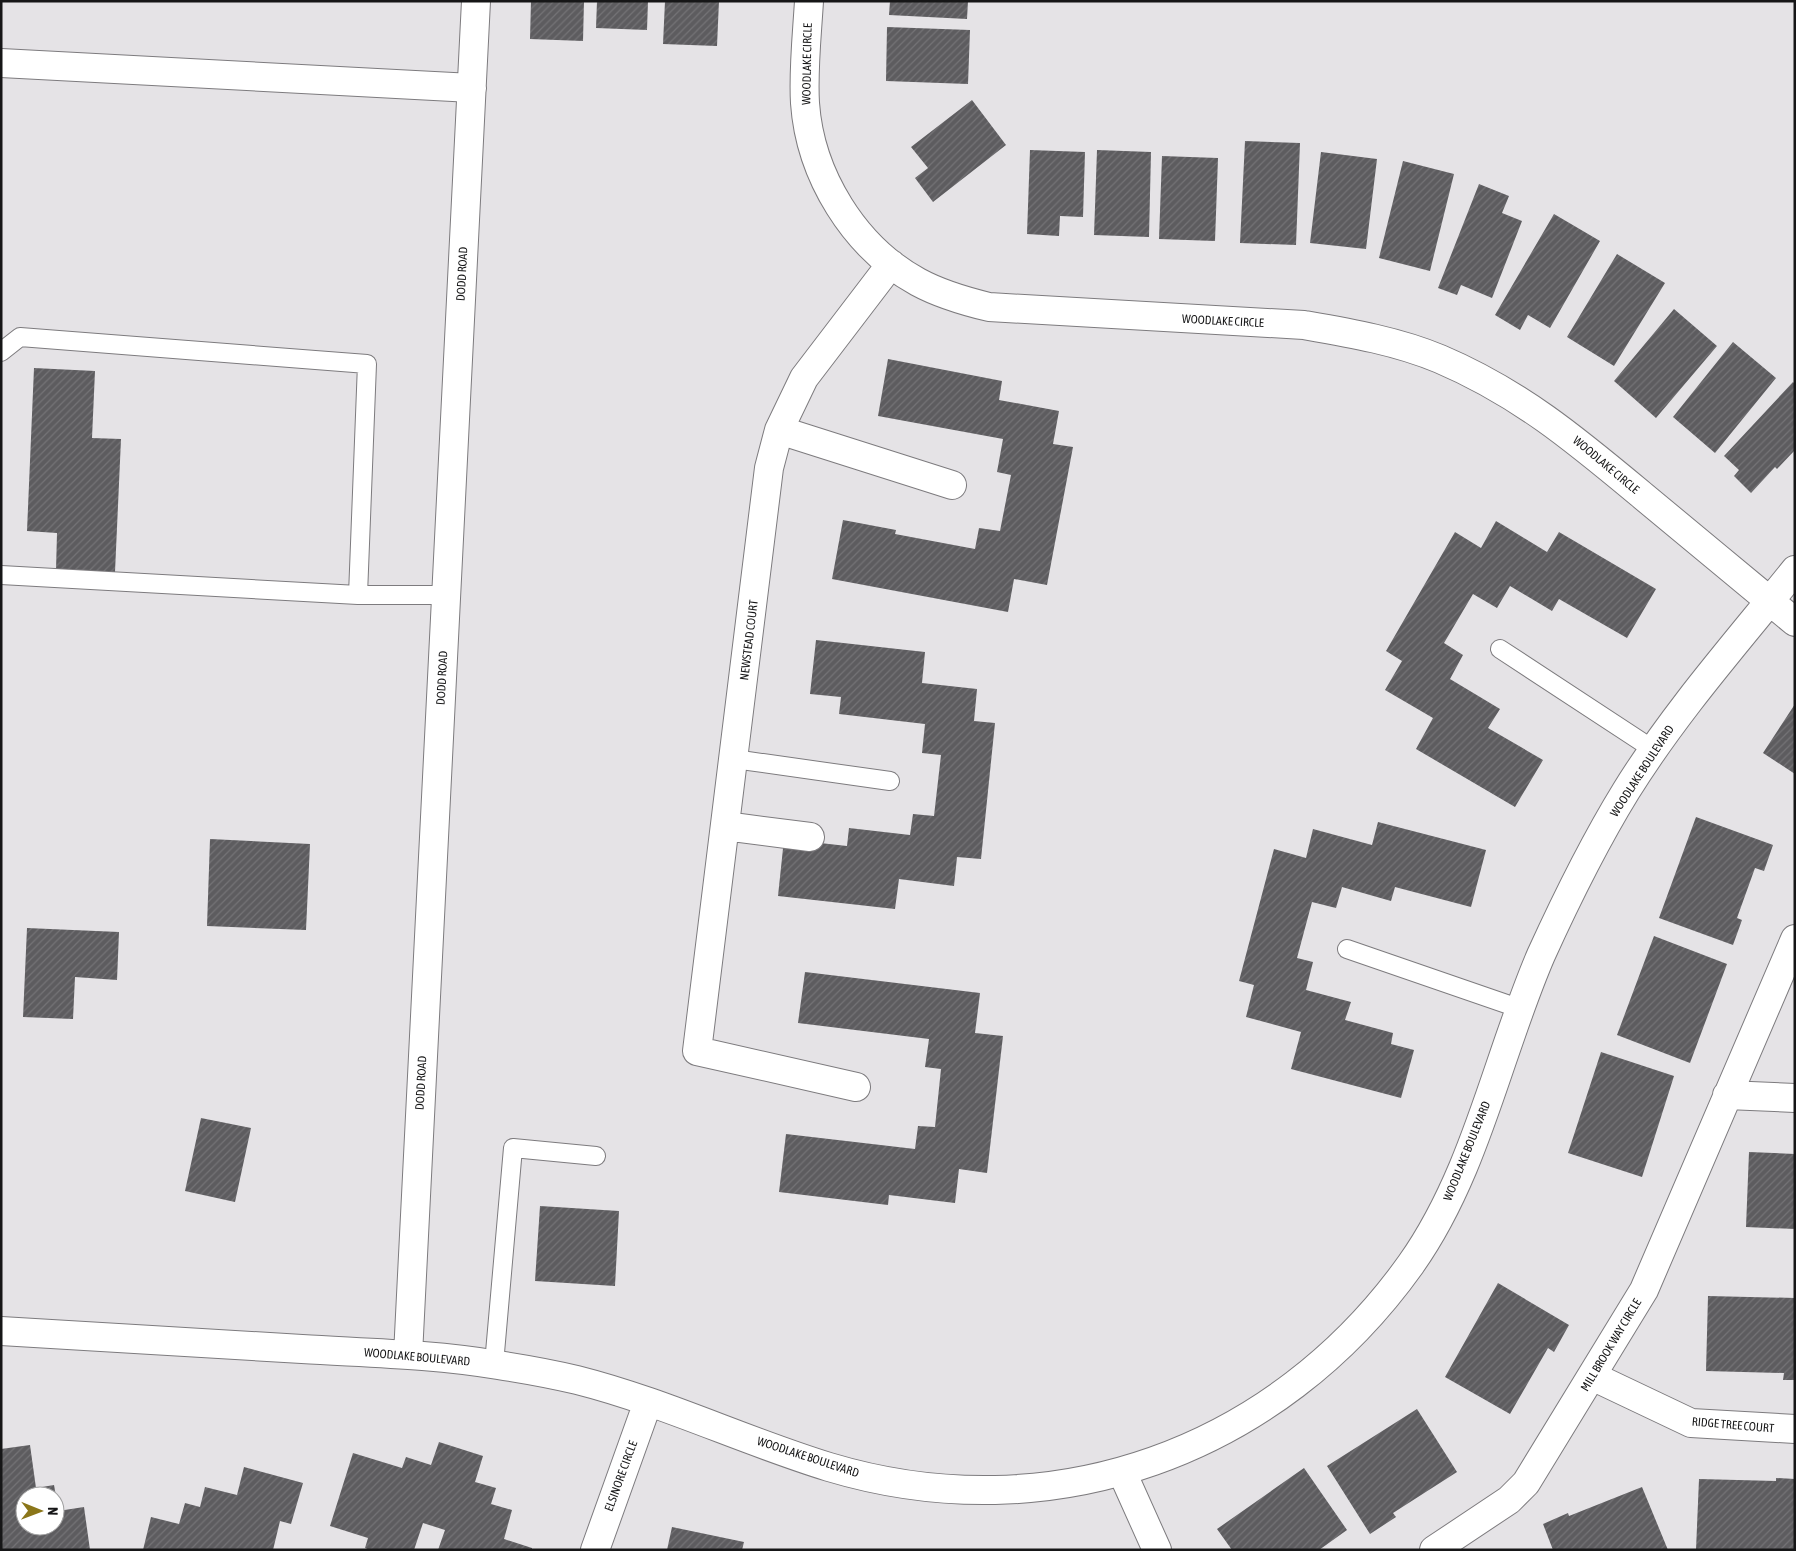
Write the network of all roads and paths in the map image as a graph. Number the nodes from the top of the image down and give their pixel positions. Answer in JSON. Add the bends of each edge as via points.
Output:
{"nodes":[{"id":1,"x":476,"y":1,"type":"edge"},
{"id":2,"x":808,"y":1,"type":"edge"},
{"id":3,"x":1,"y":63,"type":"edge"},
{"id":4,"x":472,"y":88,"type":"junction"},
{"id":5,"x":891,"y":264,"type":"junction"},
{"id":6,"x":1,"y":352,"type":"edge"},
{"id":7,"x":779,"y":430,"type":"junction"},
{"id":8,"x":952,"y":485,"type":"dead end"},
{"id":9,"x":1795,"y":570,"type":"edge"},
{"id":10,"x":1,"y":575,"type":"edge"},
{"id":11,"x":358,"y":595,"type":"junction"},
{"id":12,"x":446,"y":595,"type":"junction"},
{"id":13,"x":1770,"y":601,"type":"junction"},
{"id":14,"x":1795,"y":622,"type":"edge"},
{"id":15,"x":1500,"y":649,"type":"dead end"},
{"id":16,"x":1654,"y":750,"type":"junction"},
{"id":17,"x":734,"y":759,"type":"junction"},
{"id":18,"x":890,"y":781,"type":"dead end"},
{"id":19,"x":725,"y":826,"type":"junction"},
{"id":20,"x":810,"y":837,"type":"dead end"},
{"id":21,"x":1795,"y":939,"type":"edge"},
{"id":22,"x":1347,"y":948,"type":"dead end"},
{"id":23,"x":1521,"y":1009,"type":"junction"},
{"id":24,"x":856,"y":1087,"type":"dead end"},
{"id":25,"x":1727,"y":1094,"type":"junction"},
{"id":26,"x":1795,"y":1098,"type":"edge"},
{"id":27,"x":596,"y":1156,"type":"dead end"},
{"id":28,"x":1,"y":1331,"type":"edge"},
{"id":29,"x":408,"y":1355,"type":"junction"},
{"id":30,"x":494,"y":1364,"type":"junction"},
{"id":31,"x":1592,"y":1376,"type":"junction"},
{"id":32,"x":648,"y":1402,"type":"junction"},
{"id":33,"x":1795,"y":1429,"type":"edge"},
{"id":34,"x":1122,"y":1472,"type":"junction"},
{"id":35,"x":595,"y":1550,"type":"edge"},
{"id":36,"x":1157,"y":1550,"type":"edge"},
{"id":37,"x":1434,"y":1550,"type":"edge"}],
"edges":[{"from":1,"to":4,"type":"street","name":"DODD ROAD"},
{"from":2,"to":5,"type":"street","name":"WOODLAKE CIRCLE","via":[[805,103],[814,153],[823,177],[849,221],[865,241]]},
{"from":3,"to":4,"type":"street"},
{"from":4,"to":12,"type":"street","name":"DODD ROAD"},
{"from":5,"to":7,"type":"street","name":"NEWSTEAD COURT","via":[[804,378]]},
{"from":5,"to":13,"type":"street","name":"WOODLAKE CIRCLE","via":[[940,293],[989,307],[1304,325],[1404,346],[1440,359],[1502,389],[1561,428]]},
{"from":6,"to":11,"type":"lane","via":[[20,337],[367,364]]},
{"from":7,"to":8,"type":"street"},
{"from":7,"to":17,"type":"street","name":"NEWSTEAD COURT","via":[[769,468]]},
{"from":9,"to":13,"type":"street","name":"WOODLAKE BOULEVARD"},
{"from":10,"to":11,"type":"lane"},
{"from":11,"to":12,"type":"lane"},
{"from":12,"to":29,"type":"street","name":"DODD ROAD"},
{"from":13,"to":14,"type":"street","name":"WOODLAKE CIRCLE"},
{"from":13,"to":16,"type":"street","name":"WOODLAKE BOULEVARD"},
{"from":15,"to":16,"type":"lane"},
{"from":16,"to":23,"type":"street","name":"WOODLAKE BOULEVARD","via":[[1626,791],[1582,870],[1540,959]]},
{"from":17,"to":18,"type":"lane"},
{"from":17,"to":19,"type":"street","name":"NEWSTEAD COURT"},
{"from":19,"to":20,"type":"street"},
{"from":19,"to":24,"type":"street","name":"NEWSTEAD COURT","via":[[696,1050]]},
{"from":21,"to":25,"type":"street","name":"MILL BROOK WAY CIRCLE"},
{"from":22,"to":23,"type":"lane"},
{"from":23,"to":34,"type":"street","name":"WOODLAKE BOULEVARD","via":[[1458,1179],[1414,1260],[1371,1316],[1338,1350],[1284,1394],[1224,1431],[1182,1451]]},
{"from":25,"to":26,"type":"street"},
{"from":25,"to":31,"type":"street","name":"MILL BROOK WAY CIRCLE","via":[[1644,1290]]},
{"from":27,"to":30,"type":"lane","via":[[514,1148]]},
{"from":28,"to":29,"type":"street","name":"WOODLAKE BOULEVARD"},
{"from":29,"to":30,"type":"street","name":"WOODLAKE BOULEVARD"},
{"from":30,"to":32,"type":"street","name":"WOODLAKE BOULEVARD","via":[[577,1380]]},
{"from":31,"to":33,"type":"street","name":"RIDGE TREE COURT","via":[[1691,1423]]},
{"from":31,"to":37,"type":"street","name":"MILL BROOK WAY CIRCLE","via":[[1526,1483],[1509,1500]]},
{"from":32,"to":34,"type":"street","name":"WOODLAKE BOULEVARD","via":[[830,1467],[898,1484],[945,1489],[1015,1490],[1084,1481]]},
{"from":32,"to":35,"type":"street","name":"ELSINORE CIRCLE"},
{"from":34,"to":36,"type":"street"}]}
